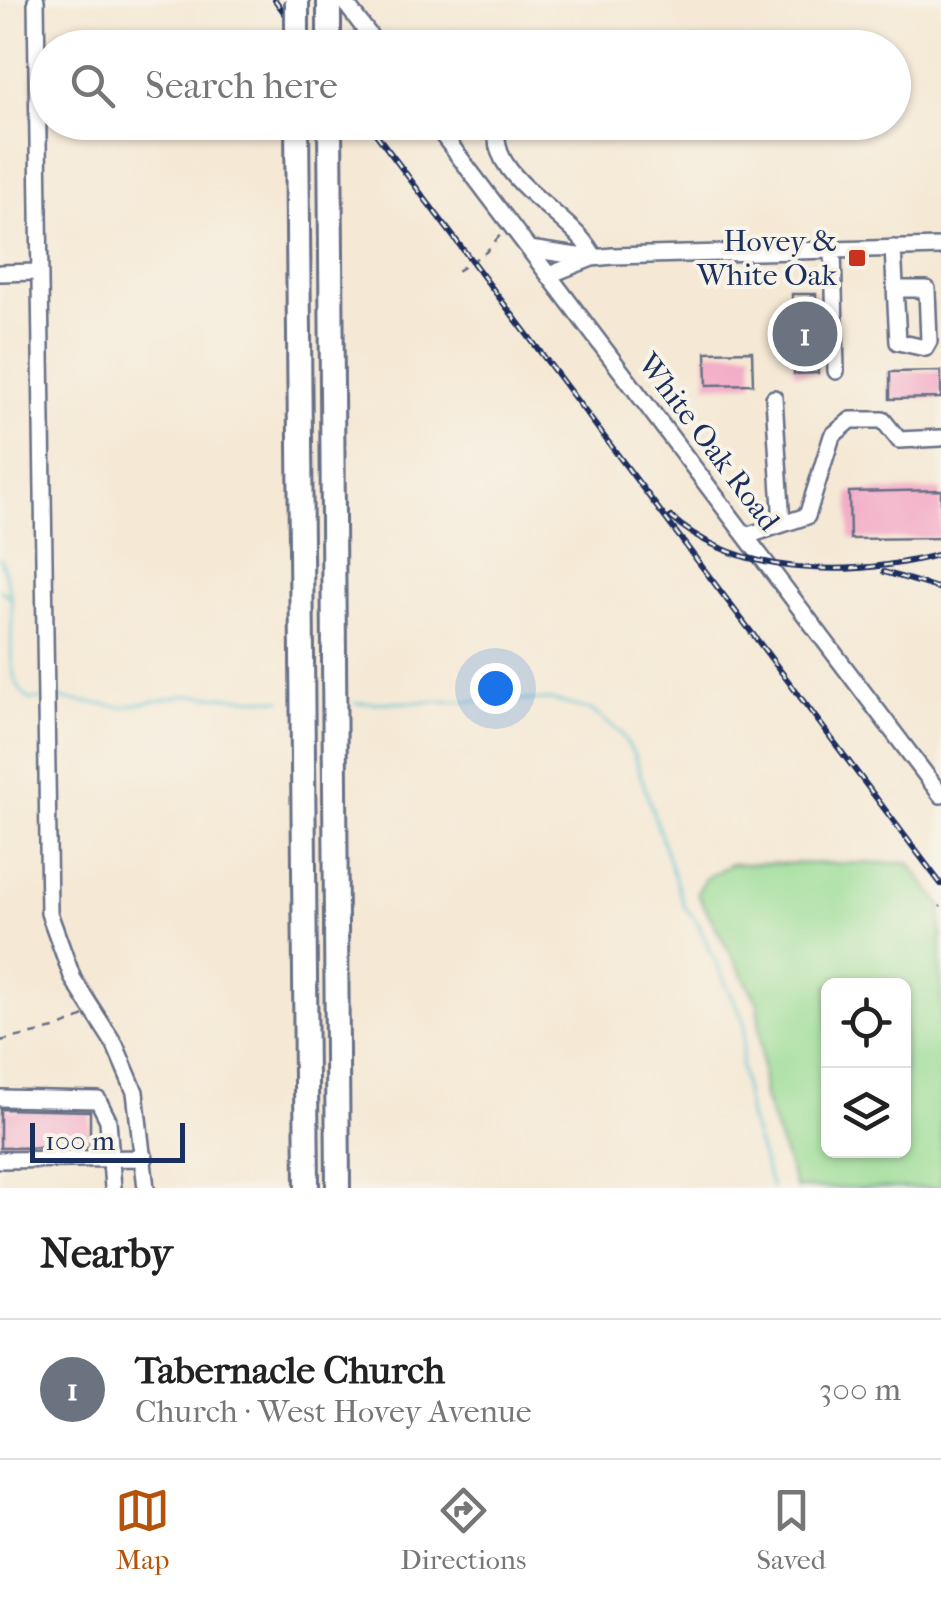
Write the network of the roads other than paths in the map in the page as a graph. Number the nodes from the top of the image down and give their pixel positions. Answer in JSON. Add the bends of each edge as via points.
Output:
{"nodes":[{"id":1,"x":36,"y":0,"type":"edge"},
{"id":2,"x":297,"y":0,"type":"edge"},
{"id":3,"x":328,"y":0,"type":"edge"},
{"id":4,"x":344,"y":0,"type":"edge"},
{"id":5,"x":36,"y":30,"type":"edge"},
{"id":6,"x":297,"y":30,"type":"edge"},
{"id":7,"x":329,"y":30,"type":"edge"},
{"id":8,"x":366,"y":30,"type":"edge"},
{"id":9,"x":36,"y":140,"type":"edge"},
{"id":10,"x":297,"y":140,"type":"edge"},
{"id":11,"x":330,"y":140,"type":"edge"},
{"id":12,"x":447,"y":140,"type":"edge"},
{"id":13,"x":499,"y":140,"type":"edge"},
{"id":14,"x":941,"y":247,"type":"edge"},
{"id":15,"x":893,"y":248,"type":"junction"},
{"id":16,"x":833,"y":249,"type":"junction"},
{"id":17,"x":529,"y":250,"type":"junction"},
{"id":18,"x":593,"y":258,"type":"junction"},
{"id":19,"x":36,"y":272,"type":"junction"},
{"id":20,"x":0,"y":274,"type":"edge"},
{"id":21,"x":548,"y":275,"type":"junction"},
{"id":22,"x":895,"y":289,"type":"dead end"},
{"id":23,"x":836,"y":371,"type":"dead end"},
{"id":24,"x":774,"y":398,"type":"dead end"},
{"id":25,"x":941,"y":438,"type":"edge"},
{"id":26,"x":782,"y":524,"type":"junction"},
{"id":27,"x":746,"y":536,"type":"junction"},
{"id":28,"x":941,"y":794,"type":"edge"},
{"id":29,"x":0,"y":1098,"type":"edge"},
{"id":30,"x":145,"y":1158,"type":"junction"},
{"id":31,"x":111,"y":1159,"type":"junction"},
{"id":32,"x":0,"y":1160,"type":"edge"},
{"id":33,"x":113,"y":1188,"type":"edge"},
{"id":34,"x":146,"y":1188,"type":"edge"},
{"id":35,"x":306,"y":1188,"type":"edge"},
{"id":36,"x":338,"y":1188,"type":"edge"}],
"edges":[{"from":1,"to":5,"type":"street"},
{"from":2,"to":6,"type":"highway","bridge":true},
{"from":3,"to":7,"type":"highway"},
{"from":4,"to":8,"type":"street"},
{"from":9,"to":19,"type":"street"},
{"from":10,"to":35,"type":"highway"},
{"from":11,"to":36,"type":"highway"},
{"from":12,"to":17,"type":"street","name":"White Oak Road"},
{"from":13,"to":18,"type":"street","via":[[498,153],[510,169],[585,239]]},
{"from":14,"to":15,"type":"street"},
{"from":15,"to":16,"type":"street"},
{"from":15,"to":22,"type":"street"},
{"from":16,"to":18,"type":"street"},
{"from":16,"to":23,"type":"street"},
{"from":17,"to":18,"type":"street"},
{"from":17,"to":21,"type":"street","name":"White Oak Road"},
{"from":18,"to":21,"type":"street"},
{"from":19,"to":20,"type":"street"},
{"from":19,"to":30,"type":"street","via":[[49,913],[72,979],[130,1078]]},
{"from":21,"to":27,"type":"street","name":"White Oak Road"},
{"from":24,"to":26,"type":"street"},
{"from":25,"to":26,"type":"street","via":[[899,440],[884,420],[852,420],[832,436],[807,516]]},
{"from":26,"to":27,"type":"street"},
{"from":27,"to":28,"type":"street","name":"White Oak Road"},
{"from":29,"to":31,"type":"street","via":[[98,1100],[106,1112]]},
{"from":30,"to":31,"type":"street"},
{"from":30,"to":34,"type":"street"},
{"from":31,"to":32,"type":"street"},
{"from":31,"to":33,"type":"street"}]}
